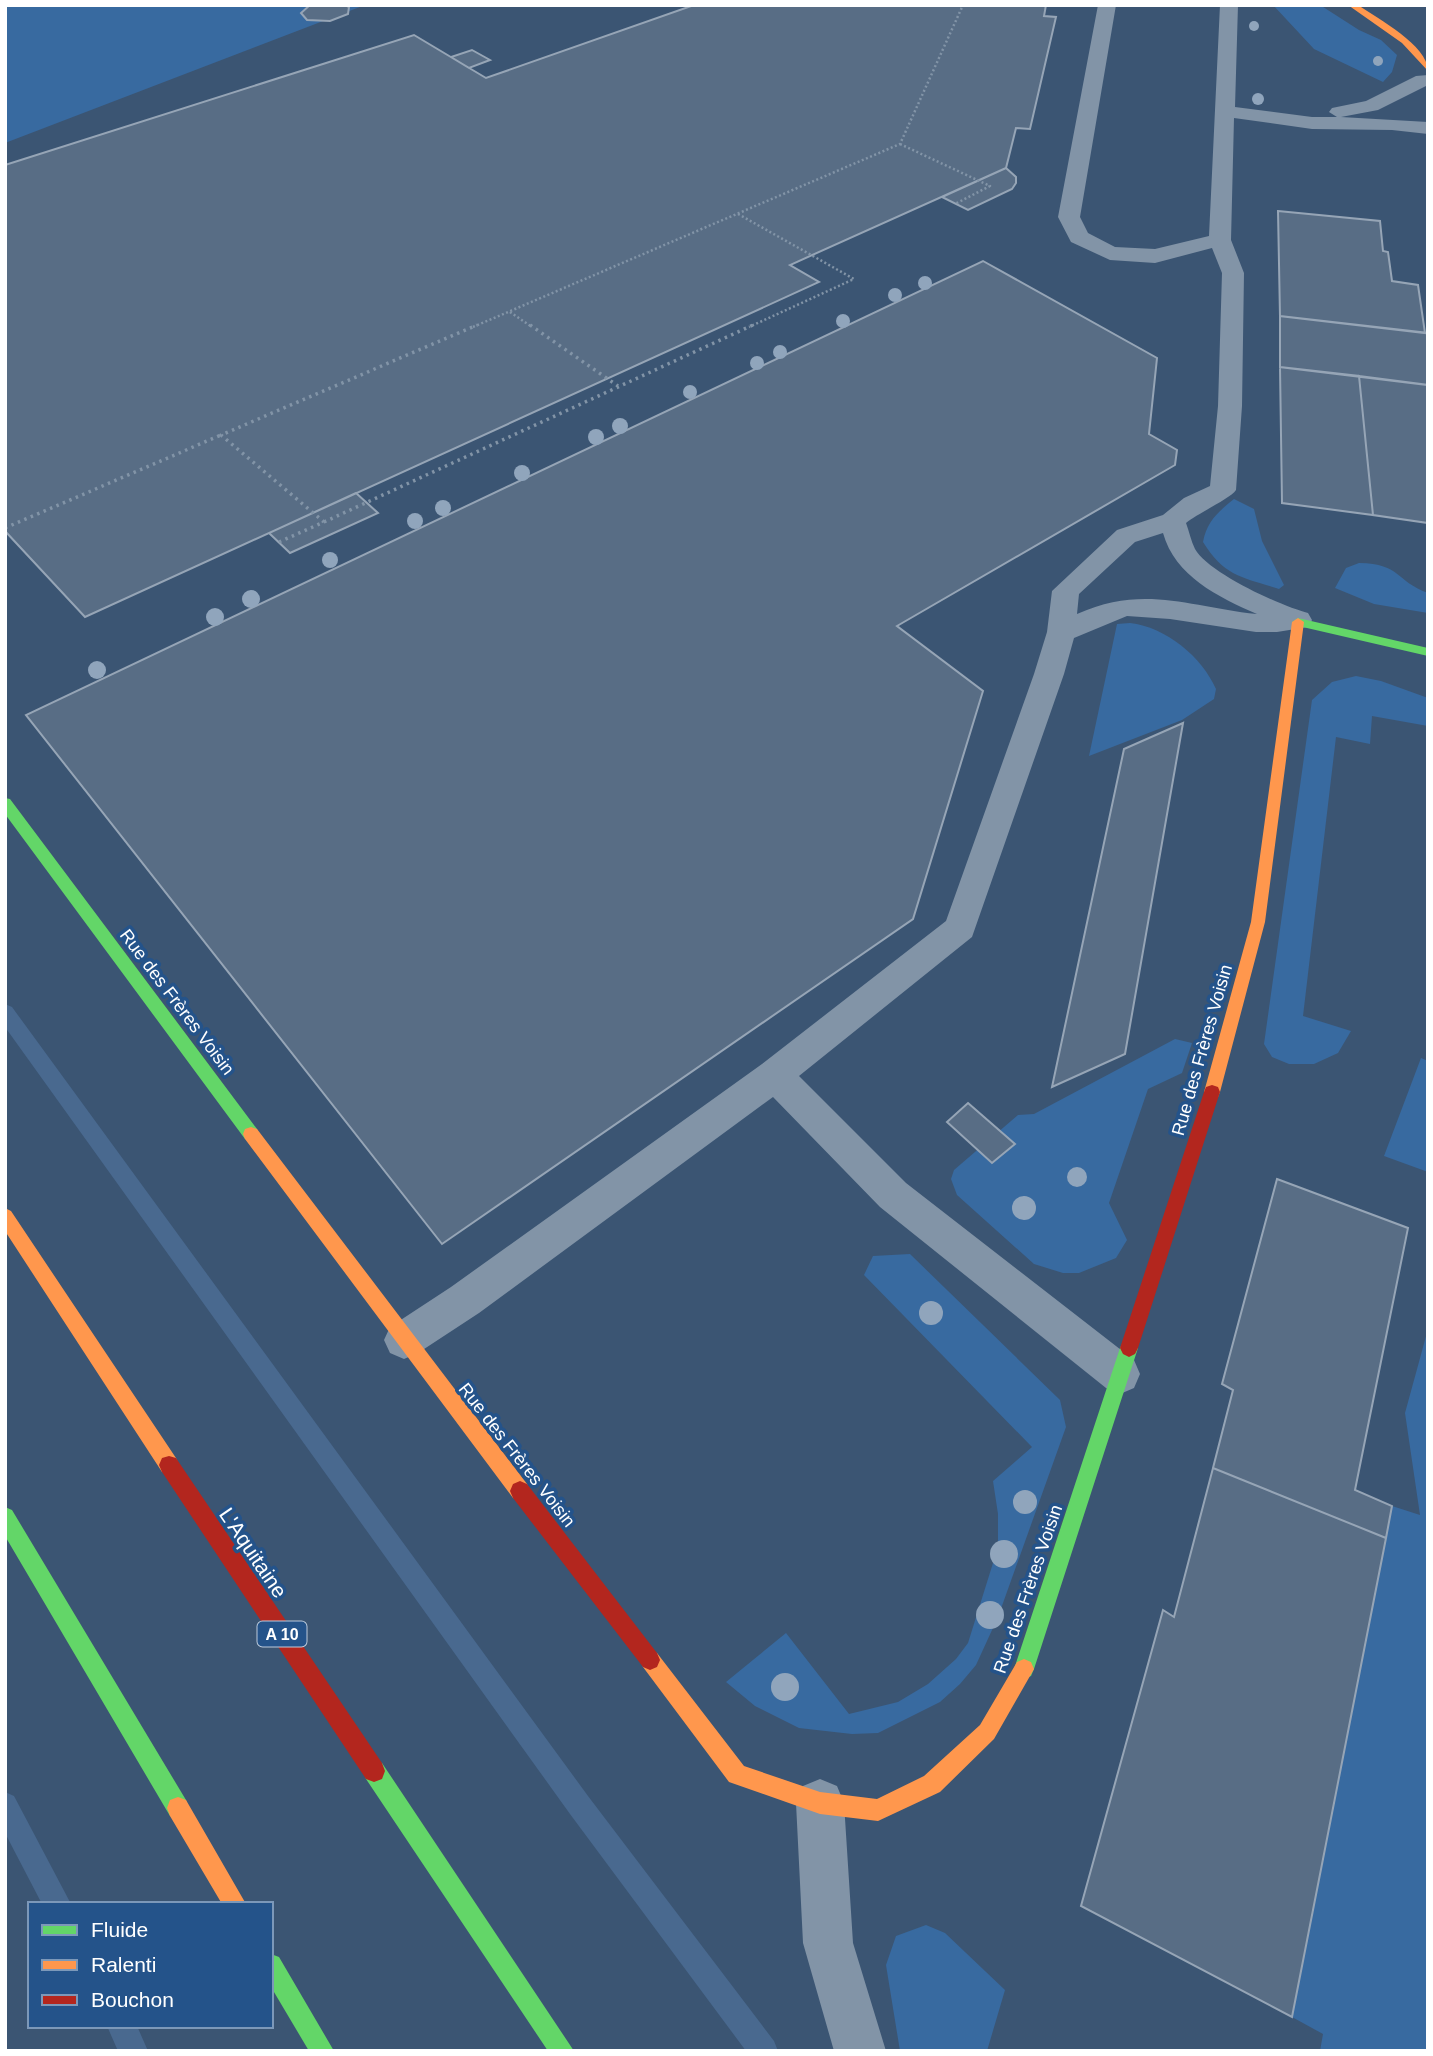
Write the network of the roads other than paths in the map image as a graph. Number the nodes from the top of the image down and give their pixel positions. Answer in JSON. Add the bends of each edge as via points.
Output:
{"nodes":[{"id":1,"x":1107,"y":5,"type":"edge"},
{"id":2,"x":1229,"y":5,"type":"edge"},
{"id":3,"x":1352,"y":5,"type":"edge"},
{"id":4,"x":1375,"y":18,"type":"junction"},
{"id":5,"x":1411,"y":27,"type":"dead end"},
{"id":6,"x":1427,"y":79,"type":"edge"},
{"id":7,"x":1224,"y":111,"type":"junction"},
{"id":8,"x":1265,"y":117,"type":"junction"},
{"id":9,"x":1428,"y":128,"type":"edge"},
{"id":10,"x":1220,"y":240,"type":"junction"},
{"id":11,"x":1172,"y":521,"type":"junction"},
{"id":12,"x":1298,"y":620,"type":"junction"},
{"id":13,"x":1062,"y":632,"type":"junction"},
{"id":14,"x":1428,"y":652,"type":"edge"},
{"id":15,"x":5,"y":803,"type":"edge"},
{"id":16,"x":775,"y":1075,"type":"junction"},
{"id":17,"x":5,"y":1216,"type":"edge"},
{"id":18,"x":404,"y":1340,"type":"junction"},
{"id":19,"x":1120,"y":1374,"type":"junction"},
{"id":20,"x":5,"y":1517,"type":"edge"},
{"id":21,"x":820,"y":1803,"type":"junction"},
{"id":22,"x":234,"y":1902,"type":"edge"},
{"id":23,"x":273,"y":1968,"type":"edge"},
{"id":24,"x":322,"y":2051,"type":"edge"},
{"id":25,"x":562,"y":2051,"type":"edge"},
{"id":26,"x":860,"y":2051,"type":"edge"}],
"edges":[{"from":1,"to":10,"type":"lane","via":[[1069,217],[1079,237],[1110,253],[1155,256]]},
{"from":2,"to":7,"type":"lane"},
{"from":3,"to":4,"type":"main road"},
{"from":4,"to":5,"type":"main road"},
{"from":4,"to":6,"type":"main road","via":[[1405,41]]},
{"from":6,"to":8,"type":"lane","via":[[1371,106]]},
{"from":7,"to":8,"type":"lane"},
{"from":7,"to":10,"type":"lane"},
{"from":8,"to":9,"type":"lane"},
{"from":10,"to":11,"type":"lane","via":[[1233,273],[1223,490],[1193,504]]},
{"from":11,"to":12,"type":"lane","via":[[1184,554],[1222,585]]},
{"from":11,"to":13,"type":"lane","via":[[1126,536],[1066,591]]},
{"from":12,"to":13,"type":"lane","via":[[1276,625],[1124,607]]},
{"from":12,"to":14,"type":"main road"},
{"from":12,"to":19,"type":"main road","name":"Rue des Frères Voisin","via":[[1258,922],[1213,1089]]},
{"from":13,"to":16,"type":"lane","via":[[960,928]]},
{"from":15,"to":18,"type":"main road","name":"Rue des Frères Voisin"},
{"from":16,"to":18,"type":"lane"},
{"from":16,"to":19,"type":"lane","via":[[892,1195]]},
{"from":17,"to":25,"type":"main road","name":"L'Aquitaine","number":"A 10"},
{"from":18,"to":21,"type":"main road","name":"Rue des Frères Voisin","via":[[737,1774]]},
{"from":19,"to":21,"type":"main road","name":"Rue des Frères Voisin","via":[[1021,1676],[988,1732],[932,1784],[878,1810]]},
{"from":20,"to":22,"type":"main road"},
{"from":21,"to":26,"type":"lane","via":[[828,1943]]},
{"from":23,"to":24,"type":"main road"}]}
